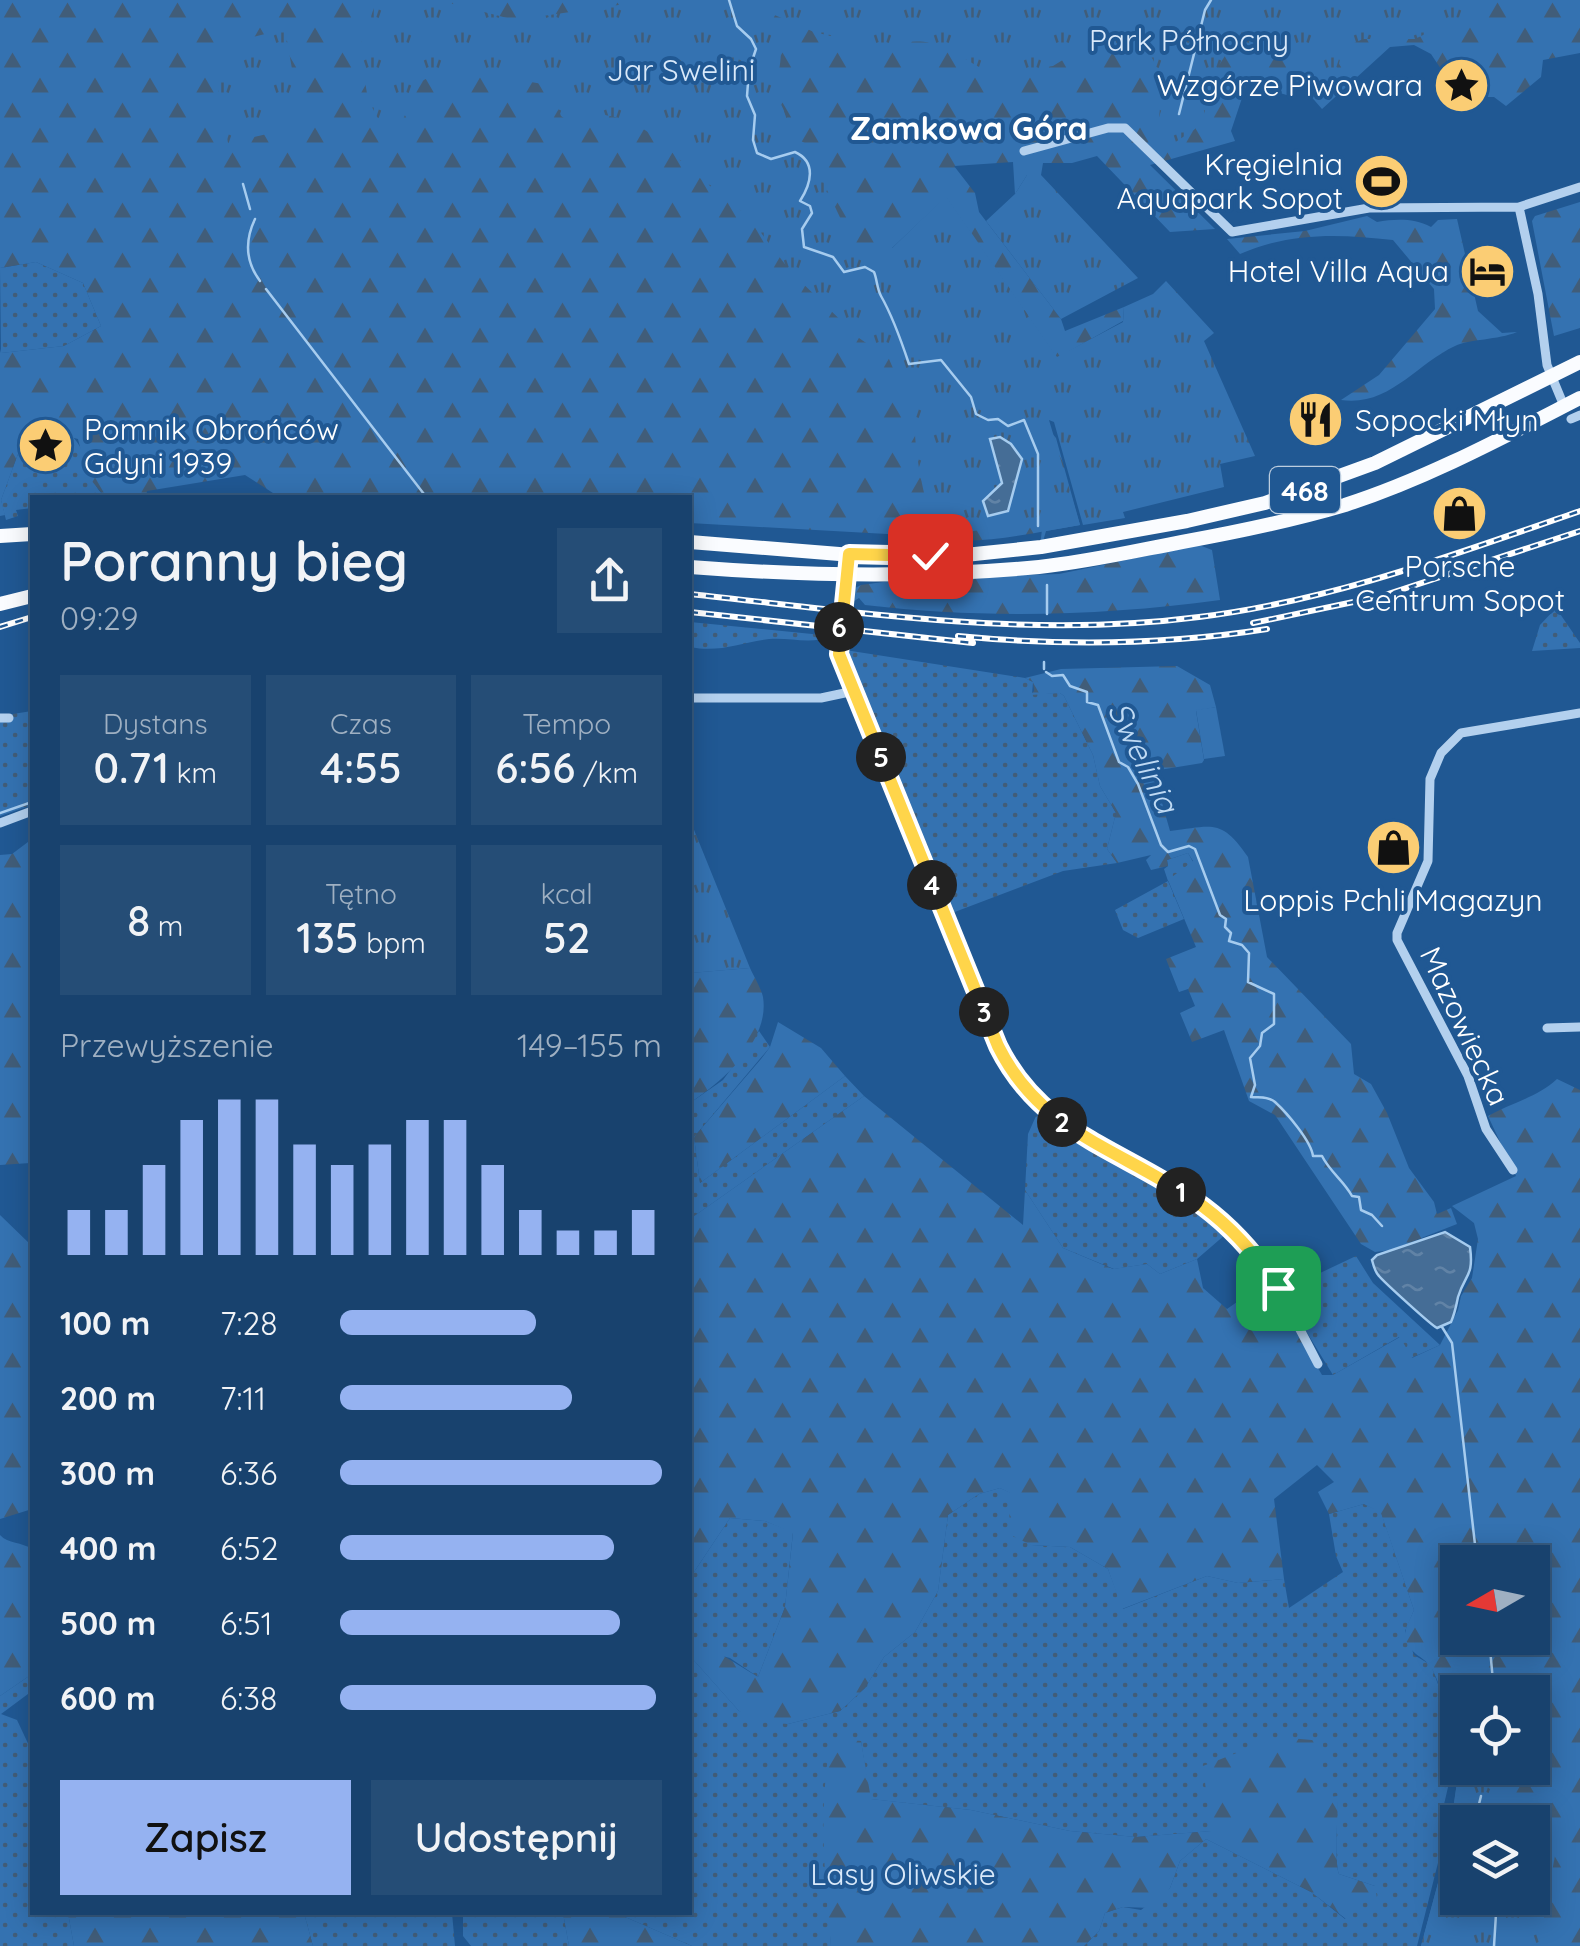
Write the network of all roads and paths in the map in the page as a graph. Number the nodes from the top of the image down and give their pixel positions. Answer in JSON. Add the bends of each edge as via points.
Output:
{"nodes":[{"id":1,"x":1024,"y":151,"type":"dead end"},
{"id":2,"x":1580,"y":187,"type":"edge"},
{"id":3,"x":1519,"y":207,"type":"junction"},
{"id":4,"x":1580,"y":362,"type":"edge"},
{"id":5,"x":1550,"y":376,"type":"junction"},
{"id":6,"x":1580,"y":398,"type":"edge"},
{"id":7,"x":1572,"y":413,"type":"edge"},
{"id":8,"x":30,"y":534,"type":"edge"},
{"id":9,"x":0,"y":536,"type":"edge"},
{"id":10,"x":692,"y":542,"type":"edge"},
{"id":11,"x":849,"y":554,"type":"junction"},
{"id":12,"x":692,"y":567,"type":"edge"},
{"id":13,"x":845,"y":574,"type":"junction"},
{"id":14,"x":30,"y":596,"type":"edge"},
{"id":15,"x":0,"y":604,"type":"edge"},
{"id":16,"x":854,"y":691,"type":"junction"},
{"id":17,"x":692,"y":698,"type":"edge"},
{"id":18,"x":1580,"y":713,"type":"edge"},
{"id":19,"x":30,"y":813,"type":"edge"},
{"id":20,"x":0,"y":823,"type":"edge"},
{"id":21,"x":1580,"y":1027,"type":"edge"},
{"id":22,"x":1548,"y":1028,"type":"dead end"},
{"id":23,"x":1513,"y":1170,"type":"dead end"},
{"id":24,"x":1318,"y":1364,"type":"dead end"}],
"edges":[{"from":1,"to":3,"type":"street","via":[[1125,128],[1232,232],[1369,208]]},
{"from":2,"to":3,"type":"street"},
{"from":3,"to":5,"type":"street"},
{"from":4,"to":5,"type":"main road","number":"468"},
{"from":5,"to":7,"type":"street"},
{"from":5,"to":11,"type":"main road","number":"468","via":[[1375,464],[1204,518],[1041,547],[948,556]]},
{"from":6,"to":7,"type":"main road","number":"468"},
{"from":7,"to":13,"type":"main road","number":"468","via":[[1346,504],[1269,525],[1043,566]]},
{"from":8,"to":9,"type":"main road"},
{"from":10,"to":11,"type":"main road","number":"468"},
{"from":11,"to":13,"type":"street"},
{"from":12,"to":13,"type":"main road","number":"468"},
{"from":13,"to":16,"type":"street","via":[[838,648]]},
{"from":14,"to":15,"type":"main road"},
{"from":16,"to":17,"type":"street","via":[[821,698]]},
{"from":16,"to":24,"type":"street","via":[[1017,1079],[1056,1118],[1195,1200],[1243,1241],[1278,1288]]},
{"from":18,"to":23,"type":"street","name":"Mazowiecka","via":[[1461,733],[1440,753],[1430,779],[1428,861],[1397,940],[1468,1076],[1486,1129]]},
{"from":19,"to":20,"type":"street"},
{"from":21,"to":22,"type":"street"}]}
